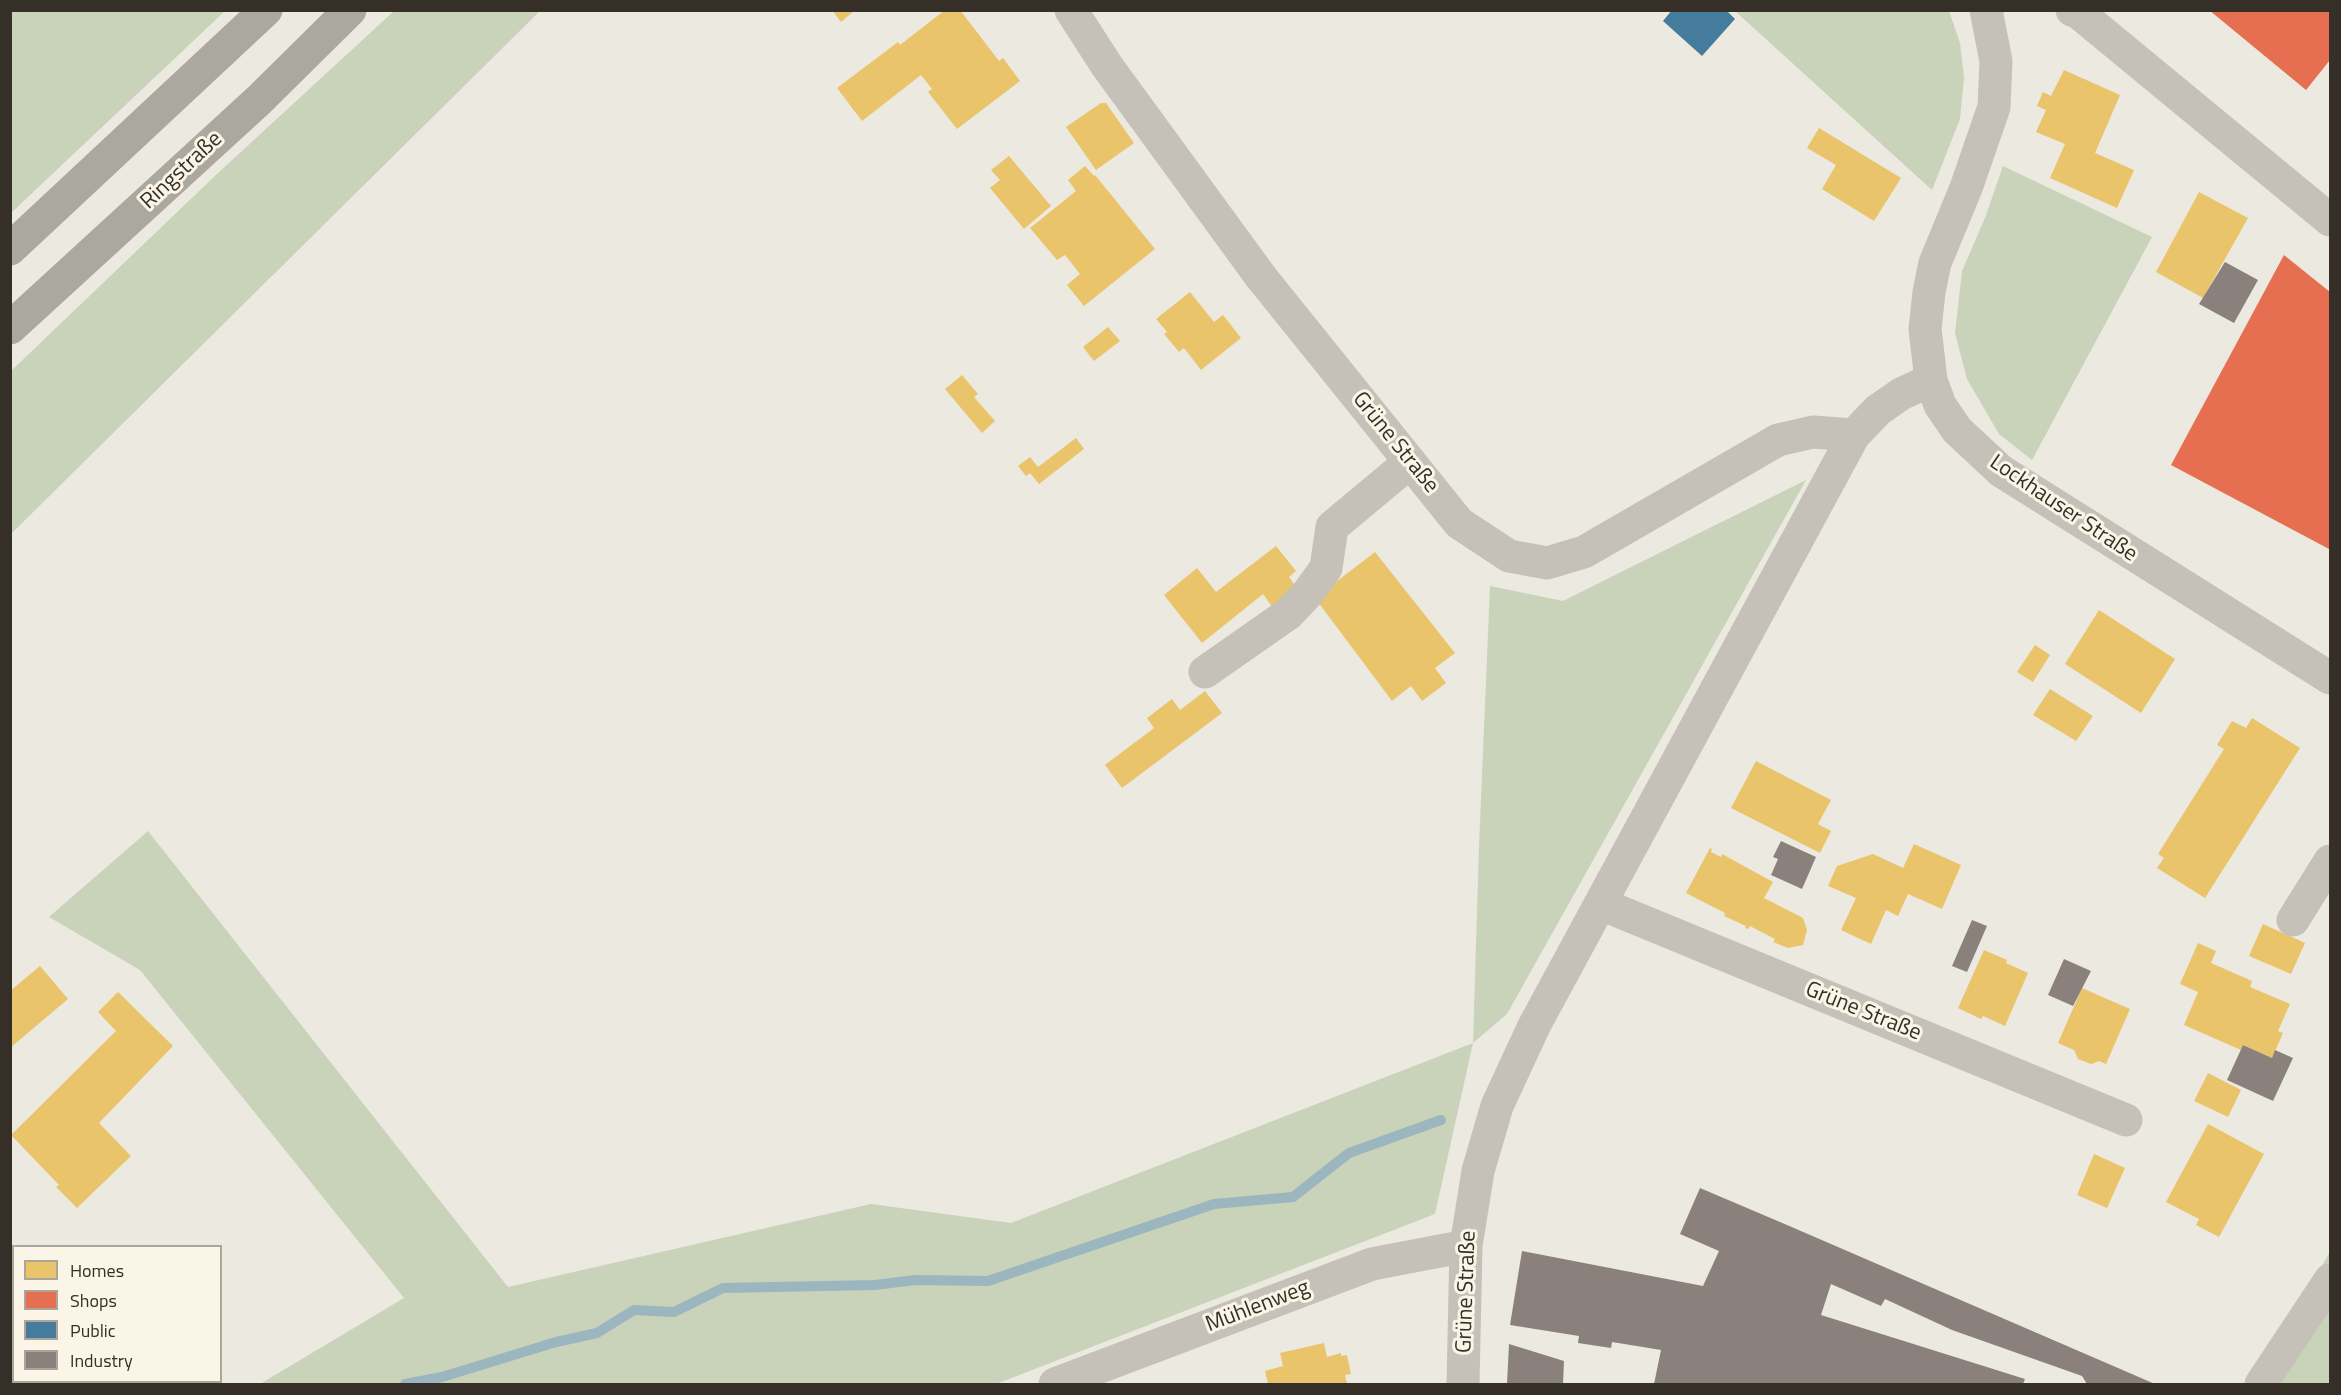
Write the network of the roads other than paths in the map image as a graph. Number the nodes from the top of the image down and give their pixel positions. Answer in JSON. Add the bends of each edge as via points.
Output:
{"nodes":[{"id":1,"x":266,"y":10,"type":"edge"},
{"id":2,"x":350,"y":10,"type":"edge"},
{"id":3,"x":1071,"y":10,"type":"edge"},
{"id":4,"x":2072,"y":10,"type":"edge"},
{"id":5,"x":1994,"y":12,"type":"edge"},
{"id":6,"x":2331,"y":220,"type":"edge"},
{"id":7,"x":10,"y":249,"type":"edge"},
{"id":8,"x":10,"y":328,"type":"edge"},
{"id":9,"x":1931,"y":380,"type":"junction"},
{"id":10,"x":1854,"y":435,"type":"junction"},
{"id":11,"x":1410,"y":462,"type":"junction"},
{"id":12,"x":1205,"y":672,"type":"dead end"},
{"id":13,"x":2331,"y":678,"type":"edge"},
{"id":14,"x":2331,"y":861,"type":"edge"},
{"id":15,"x":1601,"y":904,"type":"junction"},
{"id":16,"x":2293,"y":920,"type":"dead end"},
{"id":17,"x":2126,"y":1120,"type":"dead end"},
{"id":18,"x":1466,"y":1246,"type":"junction"},
{"id":19,"x":2331,"y":1280,"type":"edge"},
{"id":20,"x":1055,"y":1384,"type":"edge"},
{"id":21,"x":1463,"y":1384,"type":"edge"},
{"id":22,"x":2261,"y":1384,"type":"edge"}],
"edges":[{"from":1,"to":7,"type":"highway"},
{"from":2,"to":8,"type":"highway","name":"Ringstraße","via":[[259,100]]},
{"from":3,"to":11,"type":"street","name":"Grüne Straße","via":[[1107,66],[1262,277]]},
{"from":4,"to":6,"type":"street"},
{"from":5,"to":9,"type":"street","name":"Lockhauser Straße","via":[[1994,106],[1935,263],[1929,292],[1925,329]]},
{"from":9,"to":10,"type":"street","name":"Grüne Straße","via":[[1878,410]]},
{"from":9,"to":13,"type":"street","name":"Lockhauser Straße","via":[[1940,405],[1957,430],[2001,471]]},
{"from":10,"to":11,"type":"street","name":"Grüne Straße","via":[[1813,432],[1778,440],[1584,552],[1547,563],[1509,556],[1459,523]]},
{"from":10,"to":15,"type":"street","name":"Grüne Straße"},
{"from":11,"to":12,"type":"street","via":[[1332,527],[1326,568],[1288,614]]},
{"from":14,"to":16,"type":"street"},
{"from":15,"to":17,"type":"street","name":"Grüne Straße"},
{"from":15,"to":18,"type":"street","name":"Grüne Straße","via":[[1534,1026],[1497,1106],[1478,1171]]},
{"from":18,"to":20,"type":"street","name":"Mühlenweg","via":[[1372,1263]]},
{"from":18,"to":21,"type":"street","name":"Grüne Straße"},
{"from":19,"to":22,"type":"street"}]}
